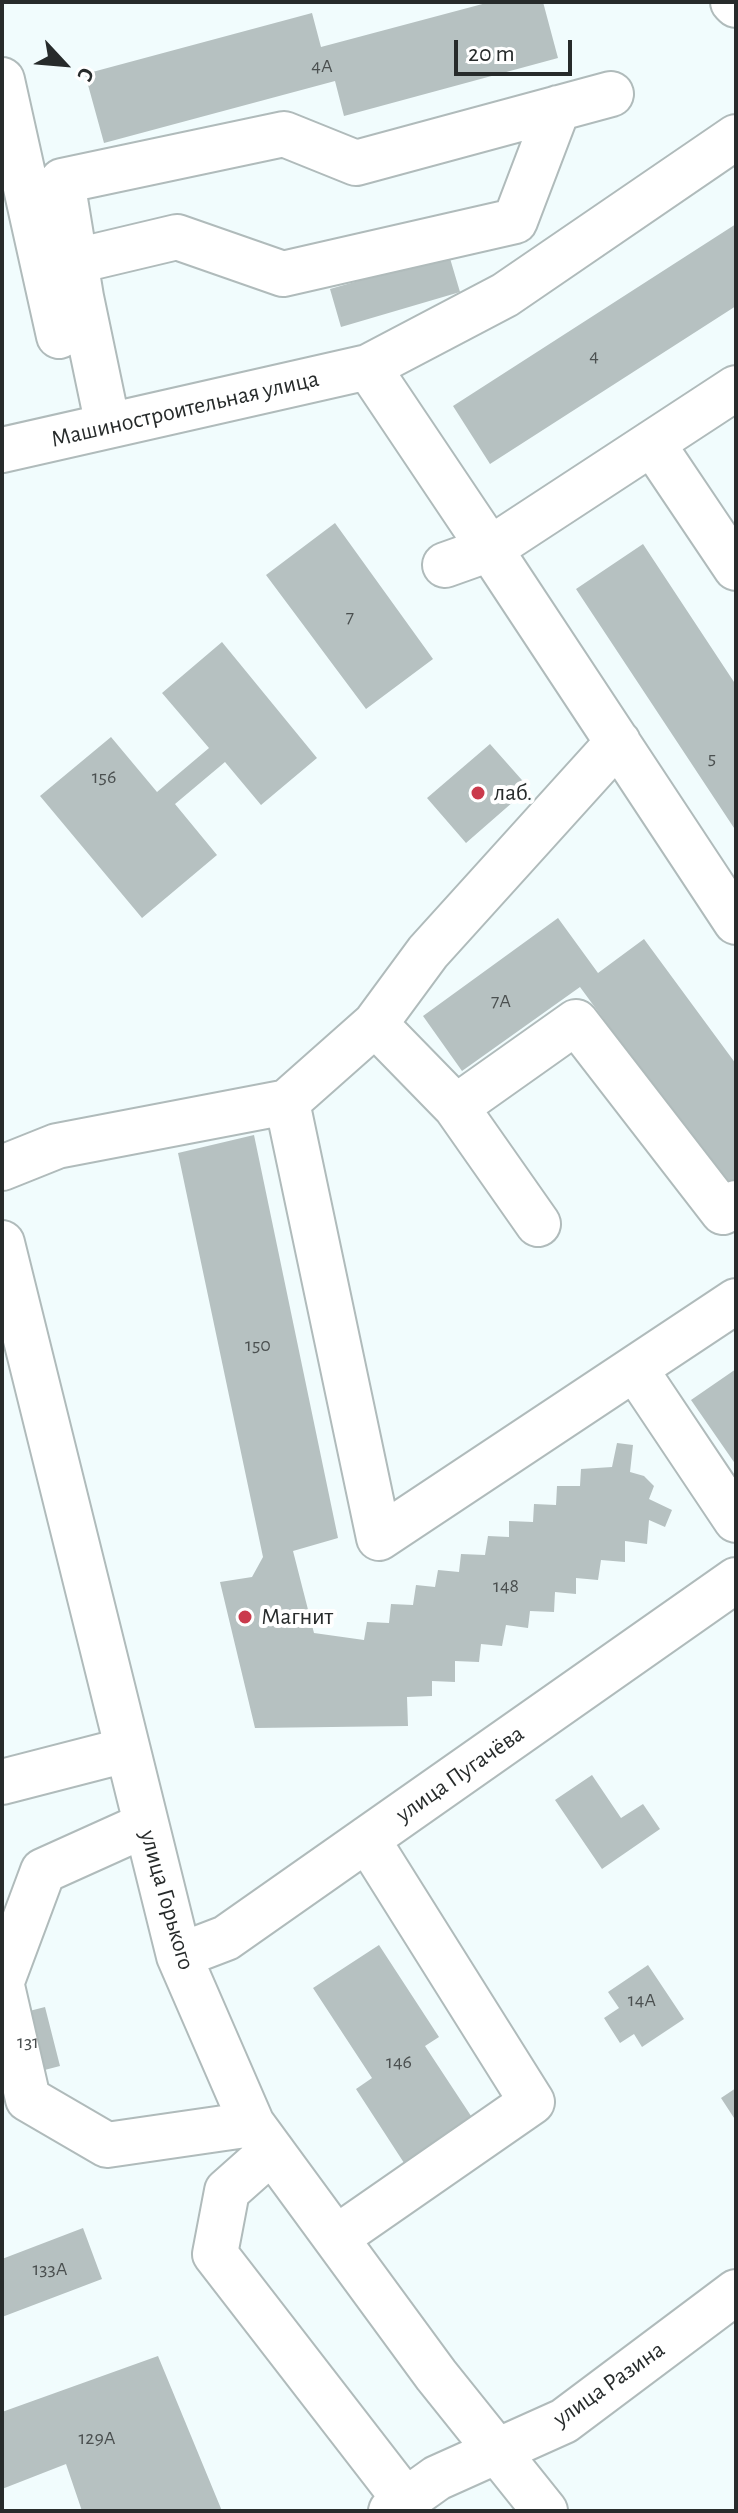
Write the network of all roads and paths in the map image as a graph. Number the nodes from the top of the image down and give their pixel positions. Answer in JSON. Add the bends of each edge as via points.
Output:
{"nodes":[{"id":1,"x":2,"y":80,"type":"edge"},
{"id":2,"x":611,"y":94,"type":"dead end"},
{"id":3,"x":558,"y":108,"type":"junction"},
{"id":4,"x":736,"y":137,"type":"edge"},
{"id":5,"x":76,"y":261,"type":"junction"},
{"id":6,"x":368,"y":367,"type":"junction"},
{"id":7,"x":736,"y":388,"type":"edge"},
{"id":8,"x":94,"y":429,"type":"junction"},
{"id":9,"x":652,"y":443,"type":"junction"},
{"id":10,"x":2,"y":450,"type":"edge"},
{"id":11,"x":490,"y":549,"type":"junction"},
{"id":12,"x":445,"y":565,"type":"dead end"},
{"id":13,"x":736,"y":568,"type":"edge"},
{"id":14,"x":618,"y":742,"type":"junction"},
{"id":15,"x":736,"y":922,"type":"edge"},
{"id":16,"x":375,"y":1024,"type":"junction"},
{"id":17,"x":287,"y":1102,"type":"junction"},
{"id":18,"x":456,"y":1107,"type":"junction"},
{"id":19,"x":2,"y":1168,"type":"edge"},
{"id":20,"x":736,"y":1203,"type":"edge"},
{"id":21,"x":538,"y":1224,"type":"dead end"},
{"id":22,"x":2,"y":1243,"type":"edge"},
{"id":23,"x":736,"y":1301,"type":"edge"},
{"id":24,"x":635,"y":1369,"type":"junction"},
{"id":25,"x":736,"y":1520,"type":"edge"},
{"id":26,"x":736,"y":1580,"type":"edge"},
{"id":27,"x":126,"y":1750,"type":"junction"},
{"id":28,"x":2,"y":1782,"type":"edge"},
{"id":29,"x":145,"y":1825,"type":"junction"},
{"id":30,"x":367,"y":1839,"type":"junction"},
{"id":31,"x":179,"y":1956,"type":"junction"},
{"id":32,"x":2,"y":1984,"type":"edge"},
{"id":33,"x":262,"y":2137,"type":"junction"},
{"id":34,"x":336,"y":2238,"type":"junction"},
{"id":35,"x":736,"y":2292,"type":"edge"},
{"id":36,"x":495,"y":2452,"type":"junction"},
{"id":37,"x":398,"y":2506,"type":"edge"},
{"id":38,"x":545,"y":2511,"type":"edge"}],
"edges":[{"from":1,"to":8,"type":"street"},
{"from":2,"to":3,"type":"street"},
{"from":3,"to":5,"type":"street","via":[[515,221],[283,274],[177,237]]},
{"from":3,"to":5,"type":"street","via":[[356,163],[284,134],[62,181]]},
{"from":4,"to":6,"type":"street","name":"Машиностроительная улица","via":[[505,295]]},
{"from":5,"to":8,"type":"street"},
{"from":6,"to":8,"type":"street","name":"Машиностроительная улица"},
{"from":6,"to":11,"type":"street"},
{"from":7,"to":9,"type":"street"},
{"from":8,"to":10,"type":"street","name":"Машиностроительная улица"},
{"from":9,"to":11,"type":"street"},
{"from":9,"to":13,"type":"street"},
{"from":11,"to":12,"type":"street"},
{"from":11,"to":14,"type":"street"},
{"from":14,"to":15,"type":"street"},
{"from":14,"to":16,"type":"street","via":[[428,952]]},
{"from":16,"to":17,"type":"street"},
{"from":16,"to":18,"type":"street"},
{"from":17,"to":19,"type":"street","via":[[57,1146]]},
{"from":17,"to":24,"type":"street","via":[[379,1538]]},
{"from":18,"to":20,"type":"street","via":[[576,1022],[723,1212]]},
{"from":18,"to":21,"type":"street"},
{"from":22,"to":27,"type":"street","name":"улица Горького"},
{"from":23,"to":24,"type":"street"},
{"from":24,"to":25,"type":"street"},
{"from":26,"to":30,"type":"street","name":"улица Пугачёва"},
{"from":27,"to":28,"type":"street"},
{"from":27,"to":29,"type":"street","name":"улица Горького"},
{"from":29,"to":31,"type":"street","name":"улица Горького"},
{"from":29,"to":32,"type":"street","via":[[43,1871]]},
{"from":30,"to":31,"type":"street","name":"улица Пугачёва","via":[[226,1938]]},
{"from":30,"to":34,"type":"street","via":[[532,2102]]},
{"from":31,"to":33,"type":"street","name":"улица Горького"},
{"from":32,"to":33,"type":"street","via":[[28,2099],[107,2145]]},
{"from":33,"to":34,"type":"street","name":"улица Горького"},
{"from":33,"to":37,"type":"street","via":[[227,2191],[215,2254]]},
{"from":34,"to":36,"type":"street","name":"улица Горького"},
{"from":35,"to":36,"type":"street","name":"улица Разина","via":[[564,2421]]},
{"from":36,"to":37,"type":"street","name":"улица Разина","via":[[437,2478]]},
{"from":36,"to":38,"type":"street","name":"улица Горького"}]}
